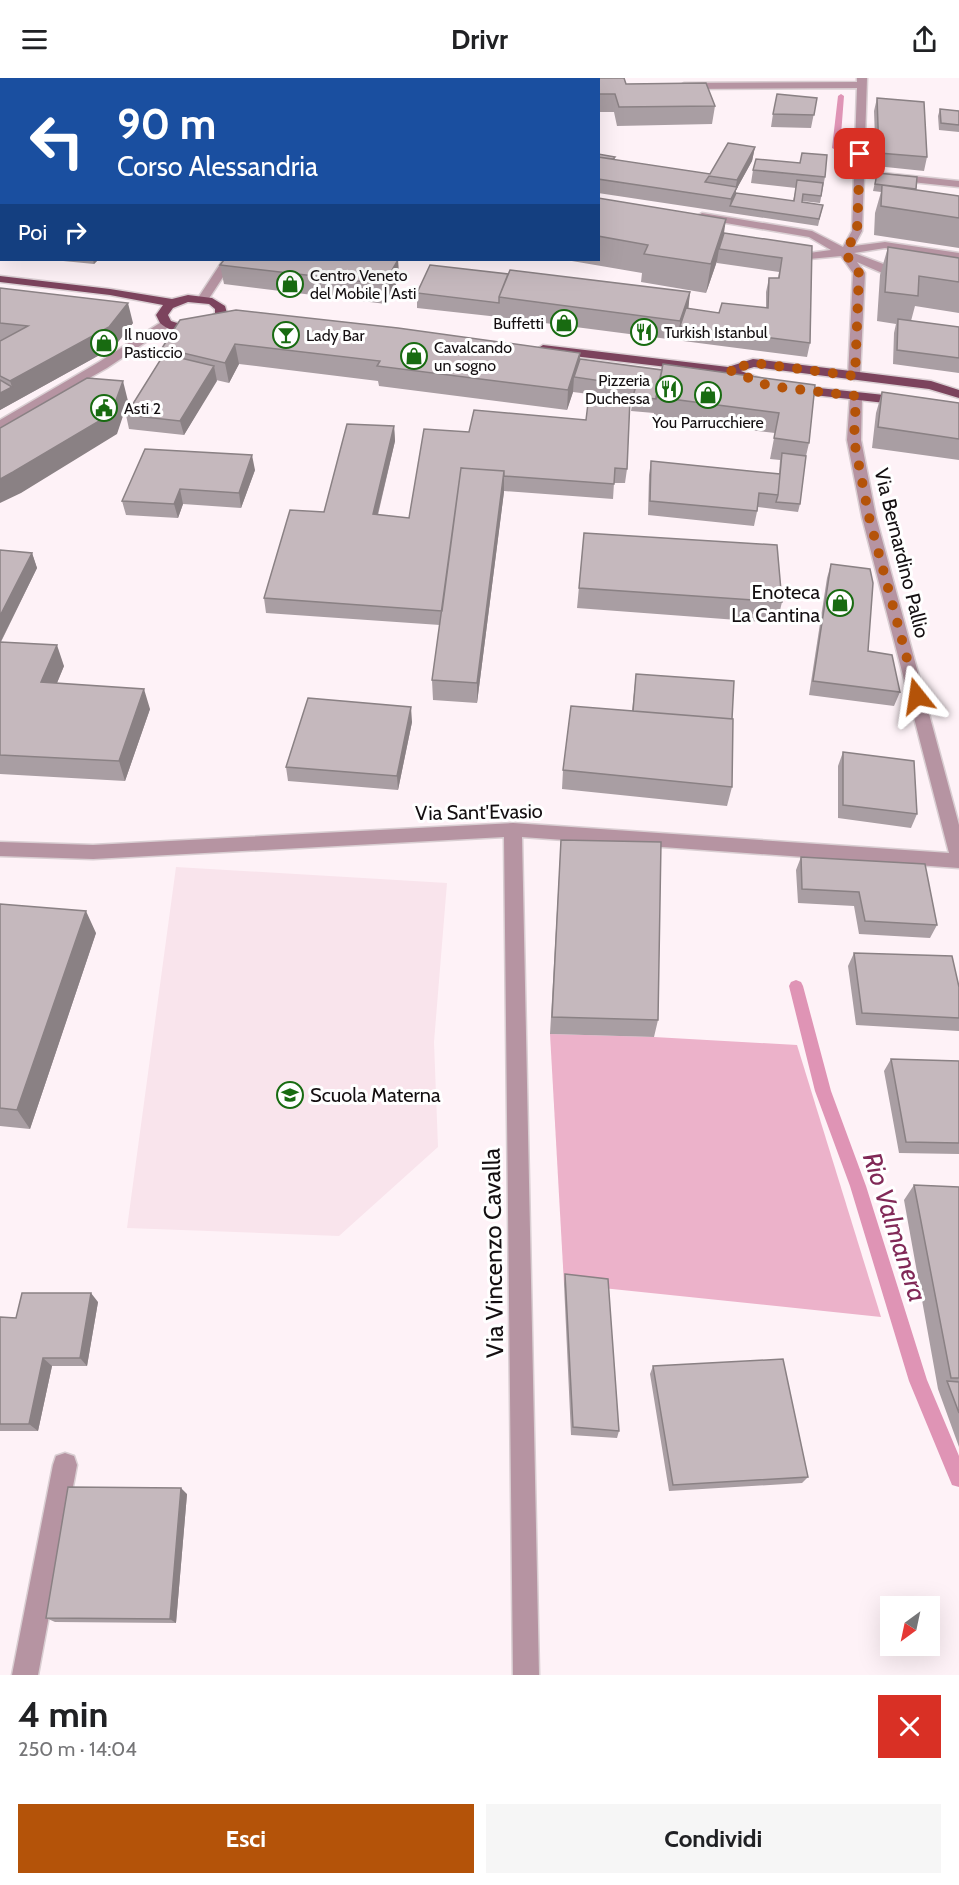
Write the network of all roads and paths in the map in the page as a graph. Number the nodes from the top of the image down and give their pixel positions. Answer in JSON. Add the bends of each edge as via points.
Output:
{"nodes":[{"id":1,"x":862,"y":81,"type":"edge"},
{"id":2,"x":670,"y":86,"type":"edge"},
{"id":3,"x":860,"y":174,"type":"junction"},
{"id":4,"x":959,"y":184,"type":"edge"},
{"id":5,"x":689,"y":214,"type":"edge"},
{"id":6,"x":780,"y":252,"type":"edge"},
{"id":7,"x":845,"y":253,"type":"junction"},
{"id":8,"x":959,"y":256,"type":"edge"},
{"id":9,"x":227,"y":261,"type":"edge"},
{"id":10,"x":917,"y":276,"type":"edge"},
{"id":11,"x":0,"y":279,"type":"edge"},
{"id":12,"x":204,"y":298,"type":"junction"},
{"id":13,"x":172,"y":303,"type":"junction"},
{"id":14,"x":166,"y":322,"type":"junction"},
{"id":15,"x":528,"y":347,"type":"edge"},
{"id":16,"x":729,"y":370,"type":"junction"},
{"id":17,"x":855,"y":376,"type":"junction"},
{"id":18,"x":959,"y":394,"type":"edge"},
{"id":19,"x":856,"y":396,"type":"junction"},
{"id":20,"x":912,"y":402,"type":"edge"},
{"id":21,"x":959,"y":402,"type":"edge"},
{"id":22,"x":940,"y":403,"type":"edge"},
{"id":23,"x":0,"y":425,"type":"edge"},
{"id":24,"x":513,"y":830,"type":"junction"},
{"id":25,"x":0,"y":849,"type":"edge"},
{"id":26,"x":959,"y":859,"type":"edge"},
{"id":27,"x":65,"y":1465,"type":"dead end"},
{"id":28,"x":25,"y":1675,"type":"edge"},
{"id":29,"x":526,"y":1675,"type":"edge"}],
"edges":[{"from":1,"to":2,"type":"street"},
{"from":1,"to":3,"type":"street"},
{"from":3,"to":4,"type":"street"},
{"from":3,"to":7,"type":"street","via":[[857,231]]},
{"from":5,"to":7,"type":"street","via":[[812,234]]},
{"from":6,"to":7,"type":"street","via":[[809,256]]},
{"from":7,"to":8,"type":"street","via":[[885,245]]},
{"from":7,"to":10,"type":"street","via":[[884,270]]},
{"from":7,"to":17,"type":"street","via":[[859,273]]},
{"from":9,"to":12,"type":"street"},
{"from":11,"to":13,"type":"main road"},
{"from":12,"to":13,"type":"main road"},
{"from":12,"to":14,"type":"main road","via":[[218,304],[226,314],[202,326],[181,328]]},
{"from":13,"to":14,"type":"main road","via":[[162,315]]},
{"from":14,"to":23,"type":"street","via":[[103,365]]},
{"from":15,"to":16,"type":"main road"},
{"from":16,"to":17,"type":"main road","via":[[753,363]]},
{"from":16,"to":19,"type":"main road","via":[[774,387]]},
{"from":17,"to":18,"type":"main road","via":[[931,385]]},
{"from":19,"to":20,"type":"main road"},
{"from":19,"to":26,"type":"street","name":"Via Bernardino Pallio","via":[[854,440],[869,517]]},
{"from":21,"to":22,"type":"main road"},
{"from":24,"to":25,"type":"street","name":"Via Sant'Evasio","via":[[93,852]]},
{"from":24,"to":26,"type":"street","name":"Via Sant'Evasio"},
{"from":24,"to":29,"type":"street","name":"Via Vincenzo Cavalla"},
{"from":27,"to":28,"type":"street"}]}
